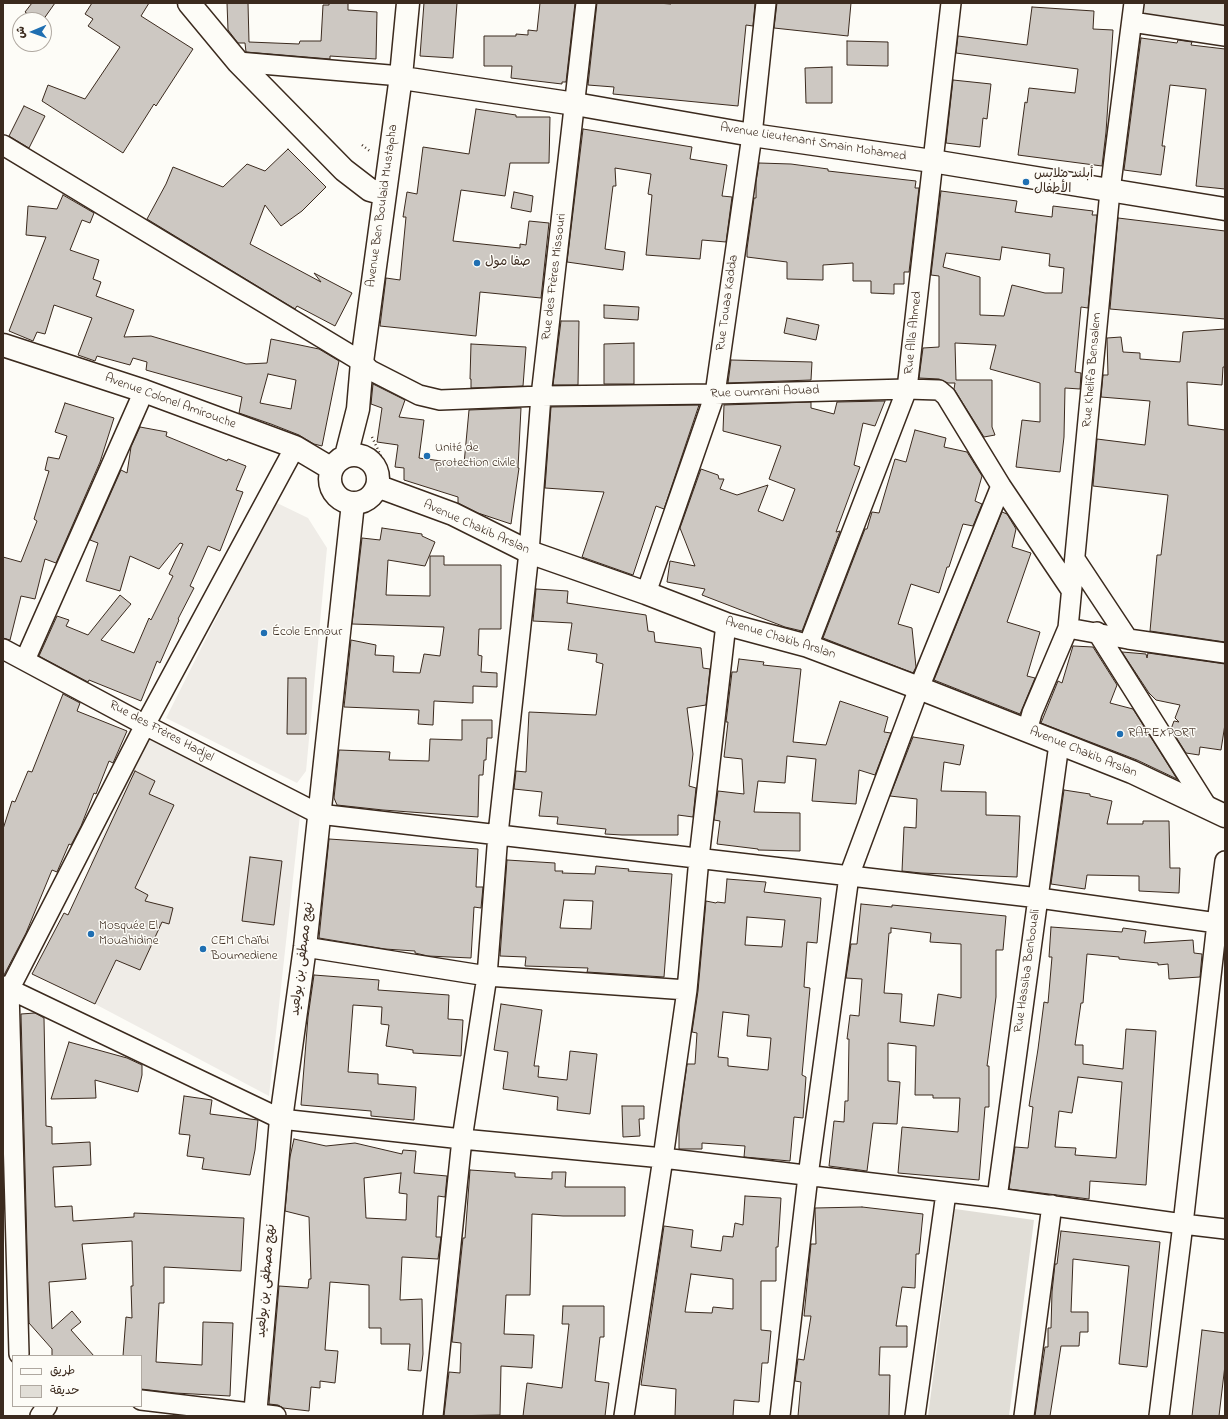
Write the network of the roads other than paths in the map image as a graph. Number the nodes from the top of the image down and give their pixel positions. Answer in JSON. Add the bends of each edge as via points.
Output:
{"nodes":[{"id":1,"x":189,"y":3,"type":"edge"},
{"id":2,"x":408,"y":3,"type":"edge"},
{"id":3,"x":586,"y":3,"type":"edge"},
{"id":4,"x":766,"y":3,"type":"edge"},
{"id":5,"x":951,"y":3,"type":"edge"},
{"id":6,"x":1134,"y":3,"type":"edge"},
{"id":7,"x":1132,"y":22,"type":"junction"},
{"id":8,"x":1225,"y":36,"type":"edge"},
{"id":9,"x":238,"y":62,"type":"junction"},
{"id":10,"x":401,"y":76,"type":"junction"},
{"id":11,"x":575,"y":104,"type":"junction"},
{"id":12,"x":752,"y":135,"type":"junction"},
{"id":13,"x":3,"y":145,"type":"edge"},
{"id":14,"x":932,"y":161,"type":"junction"},
{"id":15,"x":1110,"y":191,"type":"junction"},
{"id":16,"x":384,"y":194,"type":"junction"},
{"id":17,"x":1225,"y":210,"type":"edge"},
{"id":18,"x":3,"y":345,"type":"edge"},
{"id":19,"x":362,"y":362,"type":"junction"},
{"id":20,"x":908,"y":389,"type":"junction"},
{"id":21,"x":144,"y":391,"type":"junction"},
{"id":22,"x":715,"y":394,"type":"junction"},
{"id":23,"x":541,"y":396,"type":"junction"},
{"id":24,"x":358,"y":409,"type":"junction"},
{"id":25,"x":295,"y":446,"type":"junction"},
{"id":26,"x":368,"y":459,"type":"junction"},
{"id":27,"x":339,"y":462,"type":"junction"},
{"id":28,"x":377,"y":486,"type":"junction"},
{"id":29,"x":1001,"y":486,"type":"junction"},
{"id":30,"x":353,"y":503,"type":"junction"},
{"id":31,"x":529,"y":552,"type":"junction"},
{"id":32,"x":1075,"y":559,"type":"junction"},
{"id":33,"x":1071,"y":590,"type":"junction"},
{"id":34,"x":646,"y":593,"type":"junction"},
{"id":35,"x":726,"y":624,"type":"junction"},
{"id":36,"x":1068,"y":628,"type":"junction"},
{"id":37,"x":1097,"y":632,"type":"junction"},
{"id":38,"x":1128,"y":639,"type":"junction"},
{"id":39,"x":808,"y":646,"type":"junction"},
{"id":40,"x":3,"y":649,"type":"edge"},
{"id":41,"x":1225,"y":653,"type":"edge"},
{"id":42,"x":25,"y":660,"type":"junction"},
{"id":43,"x":919,"y":688,"type":"junction"},
{"id":44,"x":145,"y":725,"type":"junction"},
{"id":45,"x":1027,"y":731,"type":"junction"},
{"id":46,"x":1059,"y":744,"type":"junction"},
{"id":47,"x":1217,"y":812,"type":"edge"},
{"id":48,"x":319,"y":814,"type":"junction"},
{"id":49,"x":498,"y":834,"type":"junction"},
{"id":50,"x":699,"y":858,"type":"junction"},
{"id":51,"x":1225,"y":861,"type":"edge"},
{"id":52,"x":849,"y":876,"type":"junction"},
{"id":53,"x":1039,"y":898,"type":"junction"},
{"id":54,"x":1217,"y":923,"type":"junction"},
{"id":55,"x":305,"y":947,"type":"junction"},
{"id":56,"x":487,"y":976,"type":"junction"},
{"id":57,"x":6,"y":988,"type":"edge"},
{"id":58,"x":687,"y":990,"type":"junction"},
{"id":59,"x":282,"y":1119,"type":"junction"},
{"id":60,"x":462,"y":1139,"type":"junction"},
{"id":61,"x":663,"y":1158,"type":"junction"},
{"id":62,"x":808,"y":1176,"type":"junction"},
{"id":63,"x":946,"y":1193,"type":"junction"},
{"id":64,"x":997,"y":1198,"type":"junction"},
{"id":65,"x":1052,"y":1206,"type":"junction"},
{"id":66,"x":1183,"y":1224,"type":"junction"},
{"id":67,"x":1225,"y":1229,"type":"edge"},
{"id":68,"x":16,"y":1355,"type":"edge"},
{"id":69,"x":142,"y":1400,"type":"edge"},
{"id":70,"x":46,"y":1407,"type":"edge"},
{"id":71,"x":262,"y":1415,"type":"edge"},
{"id":72,"x":40,"y":1416,"type":"edge"},
{"id":73,"x":433,"y":1416,"type":"edge"},
{"id":74,"x":624,"y":1416,"type":"edge"},
{"id":75,"x":780,"y":1416,"type":"edge"},
{"id":76,"x":915,"y":1416,"type":"edge"},
{"id":77,"x":1024,"y":1416,"type":"edge"},
{"id":78,"x":1159,"y":1416,"type":"edge"}],
"edges":[{"from":1,"to":9,"type":"main road"},
{"from":2,"to":10,"type":"main road","name":"Avenue Ben Boulaid Mustapha"},
{"from":3,"to":11,"type":"street","name":"Rue des Frères Missouri"},
{"from":4,"to":12,"type":"street","name":"Rue Touaa Kadda"},
{"from":5,"to":14,"type":"street","name":"Rue Alla Ahmed"},
{"from":6,"to":7,"type":"street","name":"Rue Khelifa Bensalem"},
{"from":7,"to":8,"type":"street"},
{"from":7,"to":15,"type":"street","name":"Rue Khelifa Bensalem"},
{"from":9,"to":10,"type":"street"},
{"from":9,"to":16,"type":"main road","via":[[344,170],[370,190]]},
{"from":10,"to":11,"type":"main road","name":"Avenue Lieutenant Smain Mohamed"},
{"from":10,"to":16,"type":"main road","name":"Avenue Ben Boulaid Mustapha"},
{"from":11,"to":12,"type":"main road","name":"Avenue Lieutenant Smain Mohamed"},
{"from":11,"to":23,"type":"street","name":"Rue des Frères Missouri"},
{"from":12,"to":14,"type":"main road","name":"Avenue Lieutenant Smain Mohamed"},
{"from":12,"to":22,"type":"street","name":"Rue Touaa Kadda"},
{"from":13,"to":19,"type":"street","name":"Rue Oumrani Aouad"},
{"from":14,"to":15,"type":"main road","name":"Avenue Lieutenant Smain Mohamed"},
{"from":14,"to":20,"type":"street","name":"Rue Alla Ahmed"},
{"from":15,"to":17,"type":"main road","name":"Avenue Lieutenant Smain Mohamed"},
{"from":15,"to":32,"type":"street","name":"Rue Khelifa Bensalem"},
{"from":16,"to":19,"type":"main road","name":"Avenue Ben Boulaid Mustapha"},
{"from":18,"to":21,"type":"main road","name":"Avenue Colonel Amirouche"},
{"from":19,"to":23,"type":"street","name":"Rue Oumrani Aouad","via":[[370,370],[419,396],[440,400]]},
{"from":19,"to":24,"type":"main road","name":"Avenue Ben Boulaid Mustapha"},
{"from":20,"to":22,"type":"street","name":"Rue Oumrani Aouad"},
{"from":20,"to":29,"type":"street","name":"Rue Oumrani Aouad","via":[[939,390],[946,396]]},
{"from":20,"to":39,"type":"street","name":"Rue Alla Ahmed"},
{"from":21,"to":25,"type":"main road","name":"Avenue Colonel Amirouche"},
{"from":21,"to":42,"type":"street"},
{"from":22,"to":23,"type":"street","name":"Rue Oumrani Aouad"},
{"from":22,"to":34,"type":"street","name":"Rue Touaa Kadda"},
{"from":23,"to":31,"type":"street","name":"Rue des Frères Missouri"},
{"from":24,"to":26,"type":"main road"},
{"from":24,"to":27,"type":"main road"},
{"from":25,"to":27,"type":"main road","name":"Avenue Colonel Amirouche"},
{"from":25,"to":44,"type":"street"},
{"from":26,"to":27,"type":"main road","via":[[353,455]]},
{"from":26,"to":28,"type":"main road","via":[[376,470]]},
{"from":27,"to":30,"type":"main road","via":[[330,477],[331,485],[334,493]]},
{"from":28,"to":30,"type":"main road","via":[[366,500]]},
{"from":28,"to":31,"type":"main road","name":"Avenue Chakib Arslan","via":[[453,514]]},
{"from":29,"to":33,"type":"street","name":"Rue Oumrani Aouad"},
{"from":29,"to":43,"type":"street"},
{"from":30,"to":48,"type":"main road","name":"نهج مصطفى بن بولعيد"},
{"from":31,"to":34,"type":"main road","name":"Avenue Chakib Arslan"},
{"from":31,"to":49,"type":"street","name":"Rue des Frères Missouri"},
{"from":32,"to":33,"type":"street","name":"Rue Khelifa Bensalem"},
{"from":32,"to":38,"type":"street"},
{"from":33,"to":36,"type":"street","name":"Rue Khelifa Bensalem"},
{"from":34,"to":35,"type":"main road","name":"Avenue Chakib Arslan"},
{"from":35,"to":39,"type":"main road","name":"Avenue Chakib Arslan"},
{"from":35,"to":50,"type":"street"},
{"from":36,"to":37,"type":"street"},
{"from":36,"to":45,"type":"street","name":"Rue Khelifa Bensalem"},
{"from":37,"to":38,"type":"street"},
{"from":37,"to":47,"type":"street"},
{"from":38,"to":41,"type":"street"},
{"from":39,"to":43,"type":"main road","name":"Avenue Chakib Arslan"},
{"from":40,"to":42,"type":"street","name":"Rue des Frères Hadjel"},
{"from":42,"to":44,"type":"street","name":"Rue des Frères Hadjel"},
{"from":43,"to":45,"type":"main road","name":"Avenue Chakib Arslan"},
{"from":43,"to":52,"type":"street"},
{"from":44,"to":48,"type":"street","name":"Rue des Frères Hadjel"},
{"from":44,"to":57,"type":"street"},
{"from":45,"to":46,"type":"main road","name":"Avenue Chakib Arslan"},
{"from":46,"to":47,"type":"main road","name":"Avenue Chakib Arslan","via":[[1132,772]]},
{"from":46,"to":53,"type":"street","name":"Rue Hassiba Benbouali"},
{"from":48,"to":49,"type":"street"},
{"from":48,"to":55,"type":"main road","name":"نهج مصطفى بن بولعيد"},
{"from":49,"to":50,"type":"street"},
{"from":49,"to":56,"type":"street","name":"Rue des Frères Missouri"},
{"from":50,"to":52,"type":"street"},
{"from":50,"to":58,"type":"street"},
{"from":51,"to":54,"type":"street"},
{"from":52,"to":53,"type":"street"},
{"from":52,"to":62,"type":"street"},
{"from":53,"to":54,"type":"street"},
{"from":53,"to":64,"type":"street","name":"Rue Hassiba Benbouali"},
{"from":54,"to":66,"type":"street"},
{"from":55,"to":56,"type":"street"},
{"from":55,"to":59,"type":"main road","name":"نهج مصطفى بن بولعيد"},
{"from":56,"to":58,"type":"street"},
{"from":56,"to":60,"type":"street","name":"Rue des Frères Missouri"},
{"from":57,"to":59,"type":"street"},
{"from":57,"to":68,"type":"street"},
{"from":58,"to":61,"type":"street"},
{"from":59,"to":60,"type":"street"},
{"from":59,"to":71,"type":"main road","name":"نهج مصطفى بن بولعيد"},
{"from":60,"to":61,"type":"street"},
{"from":60,"to":73,"type":"street","name":"Rue des Frères Missouri"},
{"from":61,"to":62,"type":"street"},
{"from":61,"to":74,"type":"street"},
{"from":62,"to":63,"type":"street"},
{"from":62,"to":75,"type":"street"},
{"from":63,"to":64,"type":"street"},
{"from":63,"to":76,"type":"street"},
{"from":64,"to":65,"type":"street"},
{"from":65,"to":66,"type":"street"},
{"from":65,"to":77,"type":"street"},
{"from":66,"to":67,"type":"street"},
{"from":66,"to":78,"type":"street"},
{"from":69,"to":71,"type":"street"},
{"from":70,"to":72,"type":"street"}]}
